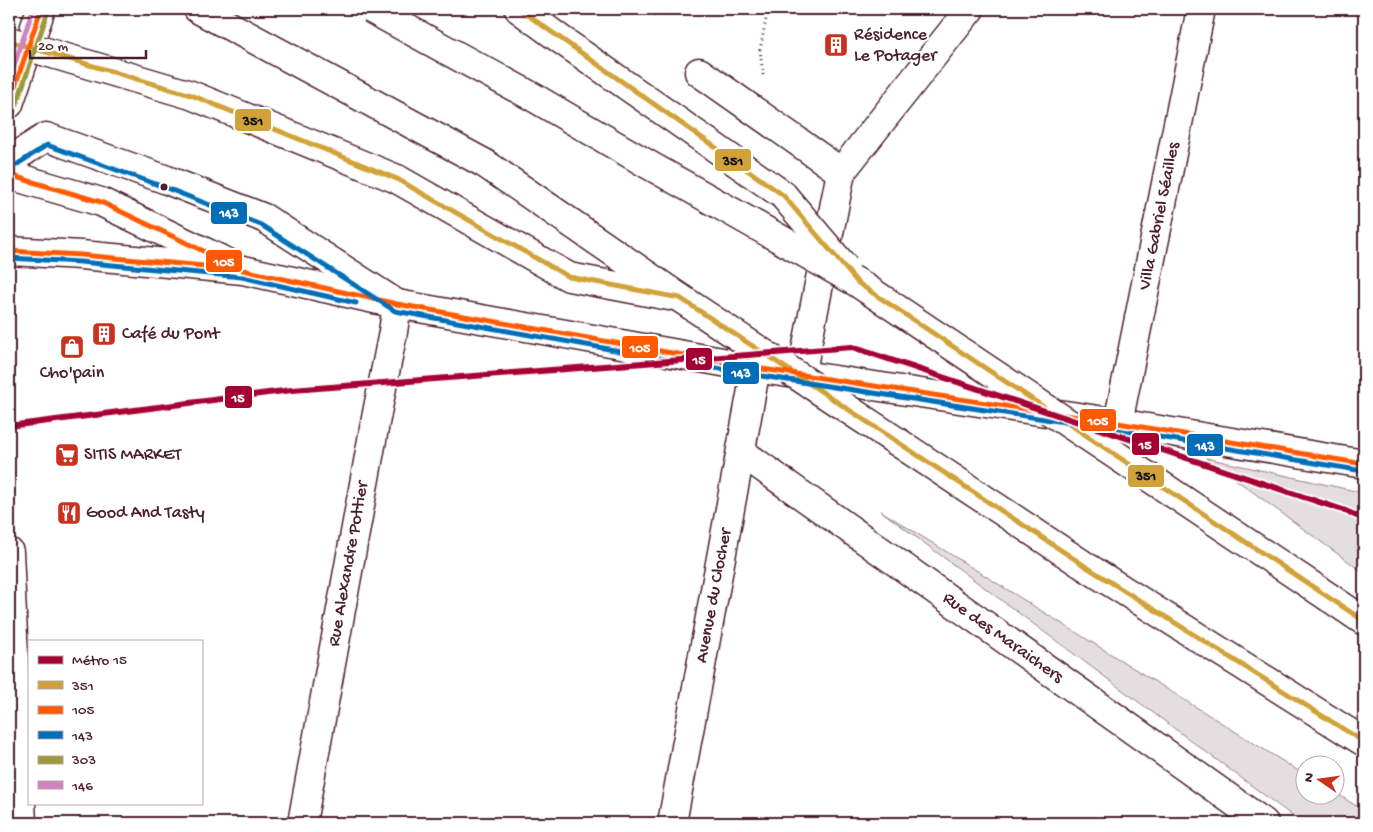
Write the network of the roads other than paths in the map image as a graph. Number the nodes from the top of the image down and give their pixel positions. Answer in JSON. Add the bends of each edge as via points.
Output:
{"nodes":[{"id":1,"x":41,"y":9,"type":"edge"},
{"id":2,"x":198,"y":9,"type":"edge"},
{"id":3,"x":371,"y":9,"type":"edge"},
{"id":4,"x":519,"y":9,"type":"edge"},
{"id":5,"x":970,"y":9,"type":"edge"},
{"id":6,"x":1201,"y":9,"type":"edge"},
{"id":7,"x":9,"y":41,"type":"edge"},
{"id":8,"x":699,"y":72,"type":"dead end"},
{"id":9,"x":9,"y":104,"type":"edge"},
{"id":10,"x":9,"y":161,"type":"edge"},
{"id":11,"x":841,"y":172,"type":"junction"},
{"id":12,"x":9,"y":175,"type":"edge"},
{"id":13,"x":9,"y":251,"type":"edge"},
{"id":14,"x":243,"y":270,"type":"junction"},
{"id":15,"x":858,"y":283,"type":"junction"},
{"id":16,"x":680,"y":298,"type":"junction"},
{"id":17,"x":397,"y":304,"type":"junction"},
{"id":18,"x":756,"y":368,"type":"junction"},
{"id":19,"x":801,"y":376,"type":"junction"},
{"id":20,"x":1118,"y":423,"type":"junction"},
{"id":21,"x":741,"y":452,"type":"junction"},
{"id":22,"x":1364,"y":464,"type":"edge"},
{"id":23,"x":9,"y":552,"type":"edge"},
{"id":24,"x":1364,"y":621,"type":"edge"},
{"id":25,"x":1364,"y":742,"type":"edge"},
{"id":26,"x":22,"y":823,"type":"edge"},
{"id":27,"x":302,"y":823,"type":"edge"},
{"id":28,"x":672,"y":823,"type":"edge"},
{"id":29,"x":1264,"y":823,"type":"edge"}],
"edges":[{"from":1,"to":9,"type":"main road"},
{"from":2,"to":16,"type":"main road","via":[[484,162]]},
{"from":3,"to":15,"type":"main road","bridge":true,"via":[[533,96]]},
{"from":4,"to":15,"type":"main road","bridge":true,"via":[[783,195]]},
{"from":5,"to":11,"type":"main road"},
{"from":6,"to":20,"type":"main road","name":"Villa Gabriel Séailles"},
{"from":7,"to":16,"type":"main road","bridge":true,"via":[[191,95],[397,179],[569,277]]},
{"from":8,"to":11,"type":"main road"},
{"from":10,"to":17,"type":"main road","via":[[46,137],[167,180],[264,218]]},
{"from":11,"to":19,"type":"main road"},
{"from":12,"to":14,"type":"main road","via":[[101,202]]},
{"from":13,"to":14,"type":"main road"},
{"from":14,"to":17,"type":"main road"},
{"from":15,"to":24,"type":"main road","bridge":true},
{"from":16,"to":25,"type":"main road","bridge":true,"via":[[1085,566]]},
{"from":17,"to":18,"type":"main road"},
{"from":17,"to":27,"type":"main road","name":"Rue Alexandre Pottier"},
{"from":18,"to":19,"type":"main road"},
{"from":18,"to":21,"type":"main road","name":"Avenue du Clocher"},
{"from":19,"to":20,"type":"main road"},
{"from":20,"to":22,"type":"main road"},
{"from":21,"to":28,"type":"main road","name":"Avenue du Clocher"},
{"from":21,"to":29,"type":"main road","name":"Rue des Maraichers"},
{"from":23,"to":26,"type":"main road"}]}
